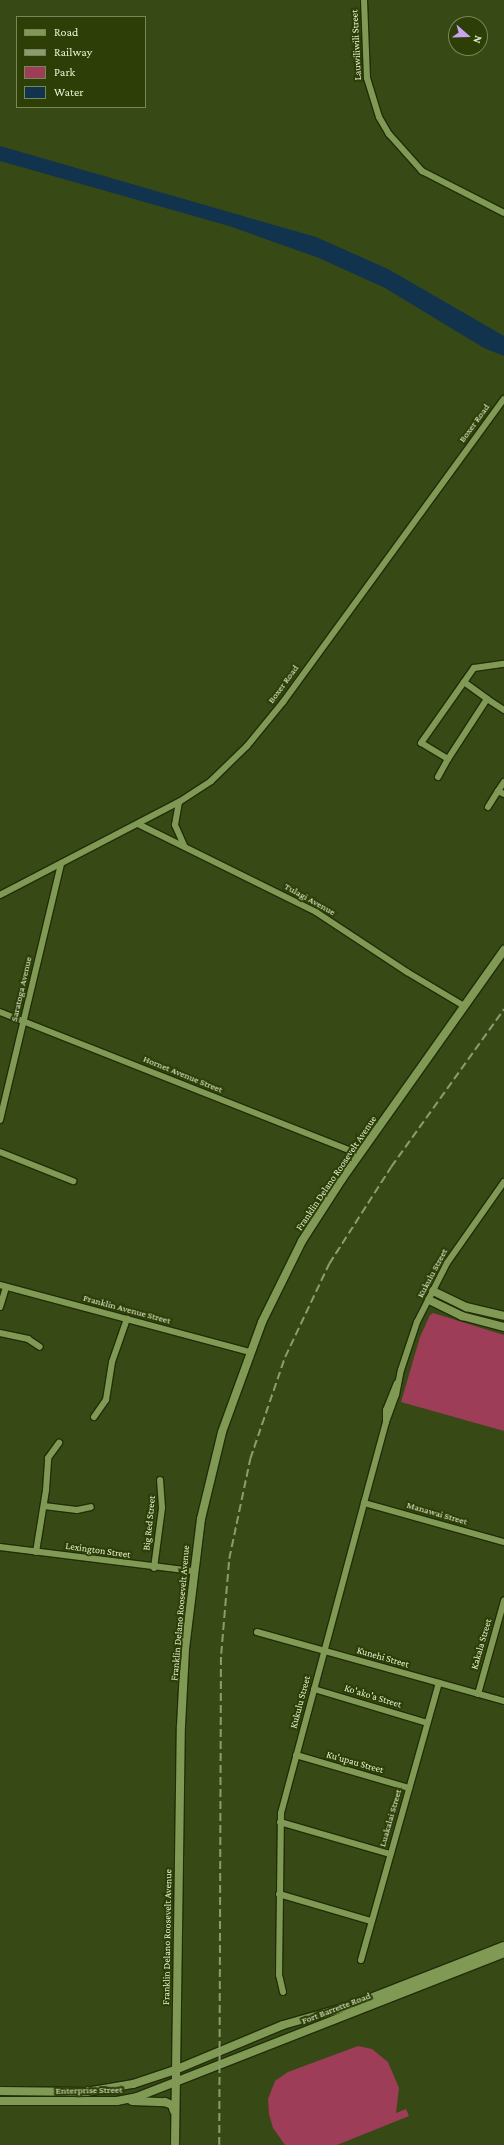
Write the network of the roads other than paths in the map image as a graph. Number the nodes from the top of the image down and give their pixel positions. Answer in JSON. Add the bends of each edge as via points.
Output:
{"nodes":[{"id":1,"x":364,"y":0,"type":"edge"},
{"id":2,"x":504,"y":213,"type":"edge"},
{"id":3,"x":504,"y":399,"type":"edge"},
{"id":4,"x":504,"y":664,"type":"edge"},
{"id":5,"x":464,"y":682,"type":"junction"},
{"id":6,"x":487,"y":699,"type":"junction"},
{"id":7,"x":504,"y":710,"type":"edge"},
{"id":8,"x":448,"y":759,"type":"junction"},
{"id":9,"x":438,"y":777,"type":"dead end"},
{"id":10,"x":504,"y":782,"type":"edge"},
{"id":11,"x":501,"y":792,"type":"edge"},
{"id":12,"x":179,"y":802,"type":"junction"},
{"id":13,"x":488,"y":807,"type":"dead end"},
{"id":14,"x":138,"y":824,"type":"junction"},
{"id":15,"x":185,"y":846,"type":"junction"},
{"id":16,"x":61,"y":863,"type":"junction"},
{"id":17,"x":0,"y":895,"type":"edge"},
{"id":18,"x":504,"y":950,"type":"edge"},
{"id":19,"x":464,"y":1006,"type":"junction"},
{"id":20,"x":0,"y":1012,"type":"edge"},
{"id":21,"x":24,"y":1021,"type":"junction"},
{"id":22,"x":0,"y":1120,"type":"edge"},
{"id":23,"x":0,"y":1152,"type":"edge"},
{"id":24,"x":358,"y":1154,"type":"junction"},
{"id":25,"x":73,"y":1181,"type":"dead end"},
{"id":26,"x":504,"y":1182,"type":"edge"},
{"id":27,"x":3,"y":1286,"type":"edge"},
{"id":28,"x":433,"y":1291,"type":"junction"},
{"id":29,"x":429,"y":1300,"type":"junction"},
{"id":30,"x":0,"y":1307,"type":"edge"},
{"id":31,"x":504,"y":1316,"type":"edge"},
{"id":32,"x":127,"y":1319,"type":"junction"},
{"id":33,"x":504,"y":1327,"type":"edge"},
{"id":34,"x":0,"y":1333,"type":"edge"},
{"id":35,"x":40,"y":1347,"type":"dead end"},
{"id":36,"x":250,"y":1352,"type":"junction"},
{"id":37,"x":94,"y":1417,"type":"dead end"},
{"id":38,"x":59,"y":1442,"type":"dead end"},
{"id":39,"x":160,"y":1480,"type":"dead end"},
{"id":40,"x":364,"y":1503,"type":"junction"},
{"id":41,"x":44,"y":1506,"type":"junction"},
{"id":42,"x":91,"y":1507,"type":"dead end"},
{"id":43,"x":504,"y":1542,"type":"edge"},
{"id":44,"x":0,"y":1547,"type":"edge"},
{"id":45,"x":36,"y":1552,"type":"junction"},
{"id":46,"x":154,"y":1568,"type":"junction"},
{"id":47,"x":193,"y":1571,"type":"junction"},
{"id":48,"x":504,"y":1601,"type":"edge"},
{"id":49,"x":257,"y":1632,"type":"dead end"},
{"id":50,"x":324,"y":1650,"type":"junction"},
{"id":51,"x":439,"y":1682,"type":"junction"},
{"id":52,"x":314,"y":1689,"type":"junction"},
{"id":53,"x":478,"y":1694,"type":"junction"},
{"id":54,"x":504,"y":1701,"type":"edge"},
{"id":55,"x":427,"y":1723,"type":"junction"},
{"id":56,"x":296,"y":1755,"type":"junction"},
{"id":57,"x":409,"y":1788,"type":"junction"},
{"id":58,"x":280,"y":1822,"type":"junction"},
{"id":59,"x":390,"y":1854,"type":"junction"},
{"id":60,"x":279,"y":1894,"type":"junction"},
{"id":61,"x":371,"y":1921,"type":"junction"},
{"id":62,"x":504,"y":1946,"type":"edge"},
{"id":63,"x":504,"y":1953,"type":"edge"},
{"id":64,"x":360,"y":1960,"type":"dead end"},
{"id":65,"x":283,"y":1992,"type":"dead end"},
{"id":66,"x":176,"y":2054,"type":"junction"},
{"id":67,"x":194,"y":2063,"type":"junction"},
{"id":68,"x":175,"y":2070,"type":"junction"},
{"id":69,"x":175,"y":2080,"type":"junction"},
{"id":70,"x":0,"y":2092,"type":"edge"},
{"id":71,"x":0,"y":2101,"type":"edge"},
{"id":72,"x":111,"y":2101,"type":"junction"},
{"id":73,"x":174,"y":2111,"type":"junction"},
{"id":74,"x":175,"y":2145,"type":"edge"}],
"edges":[{"from":1,"to":2,"type":"street","name":"Lauwiliwili Street","via":[[367,78],[379,117],[389,134],[422,171]]},
{"from":3,"to":12,"type":"street","name":"Boxer Road","via":[[283,702],[247,746],[211,781]]},
{"from":4,"to":5,"type":"street","via":[[474,668]]},
{"from":5,"to":6,"type":"street"},
{"from":5,"to":8,"type":"street","via":[[421,743]]},
{"from":6,"to":7,"type":"street"},
{"from":6,"to":8,"type":"street"},
{"from":8,"to":9,"type":"street"},
{"from":10,"to":11,"type":"street"},
{"from":11,"to":13,"type":"street"},
{"from":12,"to":14,"type":"street","name":"Boxer Road"},
{"from":12,"to":15,"type":"street","via":[[175,825],[177,834]]},
{"from":14,"to":15,"type":"street","name":"Tulagi Avenue"},
{"from":14,"to":16,"type":"street","name":"Boxer Road"},
{"from":15,"to":19,"type":"street","name":"Tulagi Avenue","via":[[316,912]]},
{"from":16,"to":17,"type":"street","name":"Boxer Road"},
{"from":16,"to":21,"type":"street","name":"Saratoga Avenue"},
{"from":18,"to":19,"type":"main road","name":"Franklin Delano Roosevelt Avenue"},
{"from":19,"to":24,"type":"main road","name":"Franklin Delano Roosevelt Avenue"},
{"from":20,"to":21,"type":"street","name":"Hornet Avenue Street"},
{"from":21,"to":22,"type":"street","name":"Saratoga Avenue"},
{"from":21,"to":24,"type":"street","name":"Hornet Avenue Street"},
{"from":23,"to":25,"type":"street"},
{"from":24,"to":36,"type":"main road","name":"Franklin Delano Roosevelt Avenue","via":[[302,1241]]},
{"from":26,"to":28,"type":"street","name":"Kukulu Street","via":[[452,1255]]},
{"from":27,"to":30,"type":"street"},
{"from":27,"to":32,"type":"street","name":"Franklin Avenue Street"},
{"from":28,"to":29,"type":"street","name":"Kukulu Street"},
{"from":28,"to":31,"type":"main road","via":[[466,1306]]},
{"from":29,"to":33,"type":"main road","via":[[462,1316]]},
{"from":29,"to":40,"type":"street","name":"Kukulu Street","via":[[412,1334]]},
{"from":32,"to":36,"type":"street","name":"Franklin Avenue Street"},
{"from":32,"to":37,"type":"street","via":[[112,1362],[106,1400]]},
{"from":34,"to":35,"type":"street","via":[[28,1339]]},
{"from":36,"to":47,"type":"main road","name":"Franklin Delano Roosevelt Avenue","via":[[230,1405],[214,1460]]},
{"from":38,"to":41,"type":"street","via":[[48,1458]]},
{"from":39,"to":46,"type":"street","name":"Big Red Street","via":[[162,1508]]},
{"from":40,"to":43,"type":"street","name":"Manawai Street"},
{"from":40,"to":50,"type":"street","name":"Kukulu Street"},
{"from":41,"to":42,"type":"street","via":[[77,1510]]},
{"from":41,"to":45,"type":"street"},
{"from":44,"to":45,"type":"street","name":"Lexington Street"},
{"from":45,"to":46,"type":"street","name":"Lexington Street"},
{"from":46,"to":47,"type":"street","name":"Lexington Street"},
{"from":47,"to":66,"type":"main road","name":"Franklin Delano Roosevelt Avenue","via":[[181,1726]]},
{"from":48,"to":53,"type":"street","name":"Kakala Street"},
{"from":49,"to":50,"type":"street","name":"Kunehi Street"},
{"from":50,"to":51,"type":"street","name":"Kunehi Street"},
{"from":50,"to":52,"type":"street","name":"Kukulu Street"},
{"from":51,"to":53,"type":"street","name":"Kunehi Street"},
{"from":51,"to":55,"type":"street","name":"Luakalai Street"},
{"from":52,"to":55,"type":"street","name":"Ko'ako'a Street"},
{"from":52,"to":56,"type":"street","name":"Kukulu Street"},
{"from":53,"to":54,"type":"street","name":"Kunehi Street"},
{"from":55,"to":57,"type":"street","name":"Luakalai Street"},
{"from":56,"to":57,"type":"street","name":"Ku'upau Street"},
{"from":56,"to":58,"type":"street","name":"Kukulu Street"},
{"from":57,"to":59,"type":"street","name":"Luakalai Street"},
{"from":58,"to":59,"type":"street"},
{"from":58,"to":60,"type":"street","name":"Kukulu Street"},
{"from":59,"to":61,"type":"street","name":"Luakalai Street"},
{"from":60,"to":61,"type":"street"},
{"from":60,"to":65,"type":"street","name":"Kukulu Street","via":[[279,1975]]},
{"from":61,"to":64,"type":"street","name":"Luakalai Street"},
{"from":62,"to":67,"type":"main road","name":"Fort Barrette Road","via":[[350,2006],[276,2028]]},
{"from":63,"to":69,"type":"main road","name":"Fort Barrette Road"},
{"from":66,"to":67,"type":"main road","via":[[181,2060]]},
{"from":66,"to":68,"type":"main road","name":"Franklin Delano Roosevelt Avenue"},
{"from":67,"to":68,"type":"main road","name":"Fort Barrette Road"},
{"from":68,"to":69,"type":"main road","name":"Franklin Delano Roosevelt Avenue"},
{"from":68,"to":70,"type":"main road","name":"Enterprise Street","via":[[133,2084],[98,2091]]},
{"from":69,"to":72,"type":"main road","name":"Enterprise Street","via":[[137,2096]]},
{"from":69,"to":73,"type":"main road","name":"Franklin Delano Roosevelt Avenue"},
{"from":71,"to":72,"type":"main road","name":"Enterprise Street"},
{"from":72,"to":73,"type":"main road","via":[[162,2101],[170,2104]]},
{"from":73,"to":74,"type":"main road","name":"Franklin Delano Roosevelt Avenue"}]}
